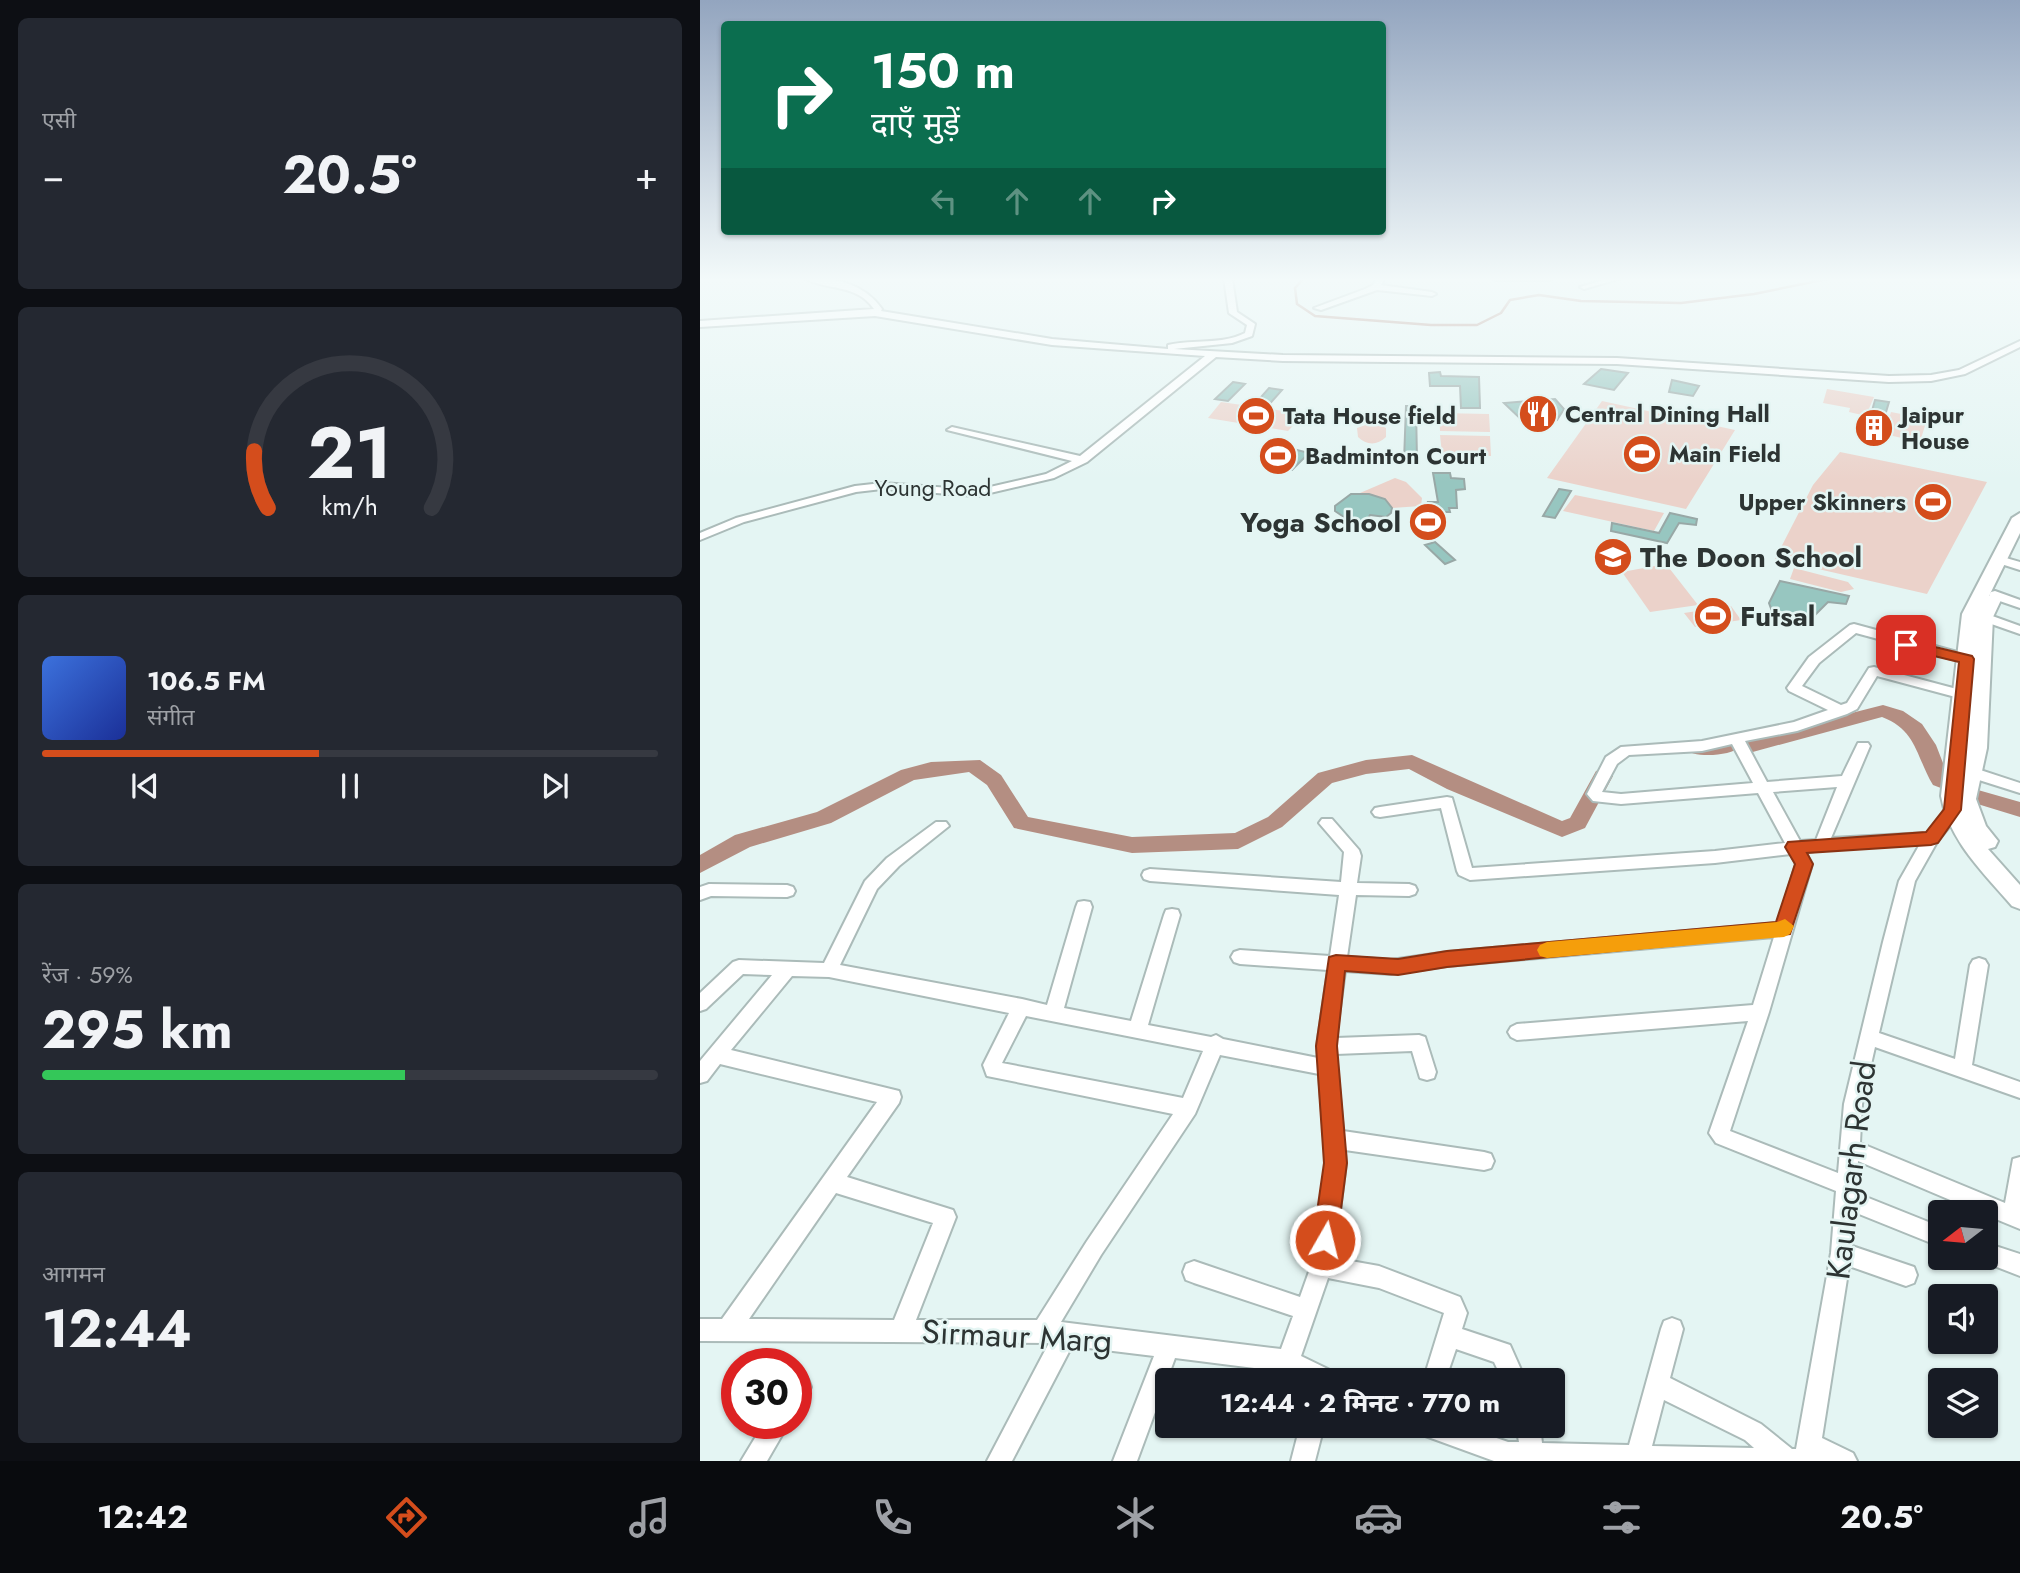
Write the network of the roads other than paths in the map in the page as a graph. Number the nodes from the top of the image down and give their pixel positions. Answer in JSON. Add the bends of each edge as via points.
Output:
{"nodes":[{"id":1,"x":1108,"y":346,"type":"edge"},
{"id":2,"x":1175,"y":346,"type":"edge"},
{"id":3,"x":2015,"y":346,"type":"edge"},
{"id":4,"x":1164,"y":350,"type":"junction"},
{"id":5,"x":1215,"y":353,"type":"junction"},
{"id":6,"x":953,"y":430,"type":"dead end"},
{"id":7,"x":1083,"y":460,"type":"junction"},
{"id":8,"x":2020,"y":518,"type":"edge"},
{"id":9,"x":700,"y":537,"type":"edge"},
{"id":10,"x":2020,"y":547,"type":"edge"},
{"id":11,"x":2010,"y":563,"type":"edge"},
{"id":12,"x":1995,"y":595,"type":"junction"},
{"id":13,"x":2020,"y":604,"type":"edge"},
{"id":14,"x":1984,"y":617,"type":"junction"},
{"id":15,"x":2020,"y":630,"type":"edge"},
{"id":16,"x":1967,"y":659,"type":"junction"},
{"id":17,"x":1963,"y":695,"type":"junction"},
{"id":18,"x":1842,"y":711,"type":"junction"},
{"id":19,"x":1736,"y":738,"type":"junction"},
{"id":20,"x":1863,"y":746,"type":"dead end"},
{"id":21,"x":1963,"y":770,"type":"junction"},
{"id":22,"x":1847,"y":781,"type":"junction"},
{"id":23,"x":1763,"y":788,"type":"junction"},
{"id":24,"x":2020,"y":788,"type":"edge"},
{"id":25,"x":1961,"y":802,"type":"junction"},
{"id":26,"x":1380,"y":812,"type":"dead end"},
{"id":27,"x":1327,"y":823,"type":"dead end"},
{"id":28,"x":941,"y":826,"type":"dead end"},
{"id":29,"x":1931,"y":838,"type":"junction"},
{"id":30,"x":1822,"y":844,"type":"junction"},
{"id":31,"x":1794,"y":847,"type":"junction"},
{"id":32,"x":1150,"y":875,"type":"dead end"},
{"id":33,"x":2020,"y":883,"type":"edge"},
{"id":34,"x":1347,"y":890,"type":"junction"},
{"id":35,"x":1409,"y":890,"type":"dead end"},
{"id":36,"x":787,"y":891,"type":"dead end"},
{"id":37,"x":700,"y":894,"type":"edge"},
{"id":38,"x":2020,"y":900,"type":"edge"},
{"id":39,"x":1084,"y":907,"type":"dead end"},
{"id":40,"x":1172,"y":915,"type":"dead end"},
{"id":41,"x":1784,"y":929,"type":"junction"},
{"id":42,"x":1240,"y":957,"type":"dead end"},
{"id":43,"x":1336,"y":962,"type":"junction"},
{"id":44,"x":1979,"y":965,"type":"dead end"},
{"id":45,"x":788,"y":968,"type":"junction"},
{"id":46,"x":829,"y":970,"type":"junction"},
{"id":47,"x":700,"y":1004,"type":"edge"},
{"id":48,"x":1022,"y":1006,"type":"junction"},
{"id":49,"x":1054,"y":1012,"type":"junction"},
{"id":50,"x":1760,"y":1012,"type":"junction"},
{"id":51,"x":1138,"y":1028,"type":"junction"},
{"id":52,"x":1517,"y":1032,"type":"dead end"},
{"id":53,"x":1869,"y":1037,"type":"junction"},
{"id":54,"x":1216,"y":1043,"type":"junction"},
{"id":55,"x":1326,"y":1046,"type":"junction"},
{"id":56,"x":717,"y":1055,"type":"junction"},
{"id":57,"x":1329,"y":1068,"type":"junction"},
{"id":58,"x":1962,"y":1070,"type":"junction"},
{"id":59,"x":1427,"y":1072,"type":"dead end"},
{"id":60,"x":700,"y":1075,"type":"edge"},
{"id":61,"x":2020,"y":1090,"type":"edge"},
{"id":62,"x":1188,"y":1108,"type":"junction"},
{"id":63,"x":1334,"y":1139,"type":"junction"},
{"id":64,"x":1850,"y":1148,"type":"junction"},
{"id":65,"x":1484,"y":1161,"type":"dead end"},
{"id":66,"x":2020,"y":1166,"type":"edge"},
{"id":67,"x":831,"y":1182,"type":"junction"},
{"id":68,"x":1847,"y":1193,"type":"junction"},
{"id":69,"x":2017,"y":1217,"type":"edge"},
{"id":70,"x":1928,"y":1231,"type":"edge"},
{"id":71,"x":1842,"y":1253,"type":"junction"},
{"id":72,"x":1998,"y":1257,"type":"edge"},
{"id":73,"x":2020,"y":1265,"type":"edge"},
{"id":74,"x":1322,"y":1266,"type":"junction"},
{"id":75,"x":1194,"y":1272,"type":"dead end"},
{"id":76,"x":1906,"y":1275,"type":"dead end"},
{"id":77,"x":1307,"y":1310,"type":"junction"},
{"id":78,"x":1672,"y":1329,"type":"dead end"},
{"id":79,"x":700,"y":1330,"type":"edge"},
{"id":80,"x":727,"y":1330,"type":"junction"},
{"id":81,"x":900,"y":1331,"type":"junction"},
{"id":82,"x":1043,"y":1331,"type":"junction"},
{"id":83,"x":1066,"y":1334,"type":"junction"},
{"id":84,"x":1447,"y":1335,"type":"junction"},
{"id":85,"x":1168,"y":1346,"type":"junction"},
{"id":86,"x":1288,"y":1361,"type":"junction"},
{"id":87,"x":1302,"y":1368,"type":"edge"},
{"id":88,"x":1438,"y":1368,"type":"edge"},
{"id":89,"x":1509,"y":1368,"type":"edge"},
{"id":90,"x":1657,"y":1384,"type":"junction"},
{"id":91,"x":1309,"y":1438,"type":"edge"},
{"id":92,"x":1456,"y":1438,"type":"edge"},
{"id":93,"x":1535,"y":1438,"type":"edge"},
{"id":94,"x":767,"y":1439,"type":"edge"},
{"id":95,"x":1802,"y":1456,"type":"edge"},
{"id":96,"x":1547,"y":1457,"type":"edge"},
{"id":97,"x":1637,"y":1457,"type":"junction"},
{"id":98,"x":1502,"y":1458,"type":"edge"},
{"id":99,"x":753,"y":1461,"type":"edge"},
{"id":100,"x":999,"y":1461,"type":"edge"},
{"id":101,"x":1125,"y":1461,"type":"edge"},
{"id":102,"x":1303,"y":1461,"type":"edge"},
{"id":103,"x":1845,"y":1461,"type":"edge"}],
"edges":[{"from":1,"to":4,"type":"street"},
{"from":2,"to":4,"type":"street"},
{"from":3,"to":5,"type":"street","via":[[1955,374],[1889,379],[1641,362],[1283,358]]},
{"from":4,"to":5,"type":"street"},
{"from":5,"to":7,"type":"street","name":"Young Road"},
{"from":6,"to":7,"type":"street"},
{"from":7,"to":9,"type":"street","name":"Young Road","via":[[1050,476],[996,491],[955,494],[882,486],[855,489],[740,520]]},
{"from":8,"to":11,"type":"main road"},
{"from":10,"to":11,"type":"main road"},
{"from":11,"to":12,"type":"main road"},
{"from":11,"to":16,"type":"main road","via":[[1971,614]]},
{"from":12,"to":13,"type":"street"},
{"from":12,"to":14,"type":"main road"},
{"from":14,"to":15,"type":"street"},
{"from":14,"to":21,"type":"main road","via":[[1977,748]]},
{"from":16,"to":17,"type":"main road"},
{"from":16,"to":18,"type":"street","via":[[1854,628],[1814,660],[1794,688]]},
{"from":17,"to":18,"type":"street","via":[[1874,671],[1856,702]]},
{"from":17,"to":21,"type":"main road"},
{"from":18,"to":19,"type":"street"},
{"from":19,"to":23,"type":"street"},
{"from":19,"to":23,"type":"street","via":[[1702,746],[1626,750],[1614,757],[1594,792],[1598,797],[1621,799]]},
{"from":20,"to":22,"type":"street"},
{"from":21,"to":24,"type":"street"},
{"from":21,"to":25,"type":"main road"},
{"from":22,"to":23,"type":"street"},
{"from":22,"to":30,"type":"street"},
{"from":23,"to":31,"type":"street"},
{"from":25,"to":29,"type":"street","name":"Kaulagarh Road"},
{"from":25,"to":33,"type":"main road"},
{"from":25,"to":38,"type":"main road","via":[[1967,835]]},
{"from":26,"to":31,"type":"street","via":[[1447,803],[1465,871],[1470,874]]},
{"from":27,"to":34,"type":"street","via":[[1353,853]]},
{"from":28,"to":46,"type":"street","via":[[881,872]]},
{"from":29,"to":30,"type":"street"},
{"from":29,"to":53,"type":"street","name":"Kaulagarh Road","via":[[1907,881]]},
{"from":30,"to":31,"type":"street"},
{"from":31,"to":41,"type":"street","via":[[1804,864]]},
{"from":32,"to":34,"type":"street"},
{"from":34,"to":35,"type":"street"},
{"from":34,"to":43,"type":"street"},
{"from":36,"to":37,"type":"street","via":[[709,890]]},
{"from":39,"to":49,"type":"street"},
{"from":40,"to":51,"type":"street"},
{"from":41,"to":43,"type":"street","via":[[1398,967]]},
{"from":41,"to":50,"type":"street"},
{"from":42,"to":43,"type":"street"},
{"from":43,"to":55,"type":"street"},
{"from":44,"to":58,"type":"street"},
{"from":45,"to":46,"type":"street"},
{"from":45,"to":47,"type":"street","via":[[736,968]]},
{"from":45,"to":56,"type":"street"},
{"from":46,"to":48,"type":"street"},
{"from":48,"to":49,"type":"street"},
{"from":48,"to":62,"type":"street","via":[[992,1065],[994,1070]]},
{"from":49,"to":51,"type":"street"},
{"from":50,"to":52,"type":"street"},
{"from":50,"to":68,"type":"street","via":[[1719,1132]]},
{"from":51,"to":54,"type":"street"},
{"from":53,"to":58,"type":"street"},
{"from":53,"to":64,"type":"street","name":"Kaulagarh Road","via":[[1853,1104]]},
{"from":54,"to":57,"type":"street"},
{"from":54,"to":62,"type":"street"},
{"from":55,"to":57,"type":"street"},
{"from":55,"to":59,"type":"street","via":[[1419,1043]]},
{"from":56,"to":60,"type":"street"},
{"from":56,"to":67,"type":"street","via":[[891,1094],[892,1100]]},
{"from":57,"to":63,"type":"street"},
{"from":58,"to":61,"type":"street"},
{"from":62,"to":82,"type":"street"},
{"from":63,"to":65,"type":"street"},
{"from":63,"to":74,"type":"street","via":[[1336,1163]]},
{"from":64,"to":68,"type":"street","name":"Kaulagarh Road"},
{"from":64,"to":69,"type":"street"},
{"from":66,"to":69,"type":"street"},
{"from":67,"to":80,"type":"street"},
{"from":67,"to":81,"type":"street","via":[[946,1217]]},
{"from":68,"to":70,"type":"street"},
{"from":68,"to":71,"type":"street","name":"Kaulagarh Road"},
{"from":71,"to":76,"type":"street"},
{"from":71,"to":95,"type":"street","name":"Kaulagarh Road"},
{"from":72,"to":73,"type":"street"},
{"from":74,"to":77,"type":"street"},
{"from":74,"to":84,"type":"street","via":[[1379,1277],[1452,1305],[1456,1313]]},
{"from":75,"to":77,"type":"street"},
{"from":77,"to":86,"type":"street"},
{"from":78,"to":90,"type":"street"},
{"from":79,"to":80,"type":"street","name":"Sirmaur Marg"},
{"from":80,"to":81,"type":"street","name":"Sirmaur Marg"},
{"from":81,"to":82,"type":"street","name":"Sirmaur Marg"},
{"from":82,"to":83,"type":"street","name":"Sirmaur Marg"},
{"from":83,"to":85,"type":"street","name":"Sirmaur Marg"},
{"from":83,"to":100,"type":"street"},
{"from":84,"to":88,"type":"street"},
{"from":84,"to":89,"type":"street","via":[[1502,1353]]},
{"from":85,"to":86,"type":"street","name":"Sirmaur Marg"},
{"from":85,"to":101,"type":"street"},
{"from":86,"to":87,"type":"street","name":"Sirmaur Marg"},
{"from":90,"to":95,"type":"street"},
{"from":90,"to":97,"type":"street"},
{"from":91,"to":102,"type":"street"},
{"from":92,"to":98,"type":"street"},
{"from":93,"to":96,"type":"street"},
{"from":94,"to":99,"type":"street"},
{"from":95,"to":97,"type":"street"},
{"from":95,"to":103,"type":"street"},
{"from":96,"to":97,"type":"street"},
{"from":96,"to":98,"type":"street"}]}
